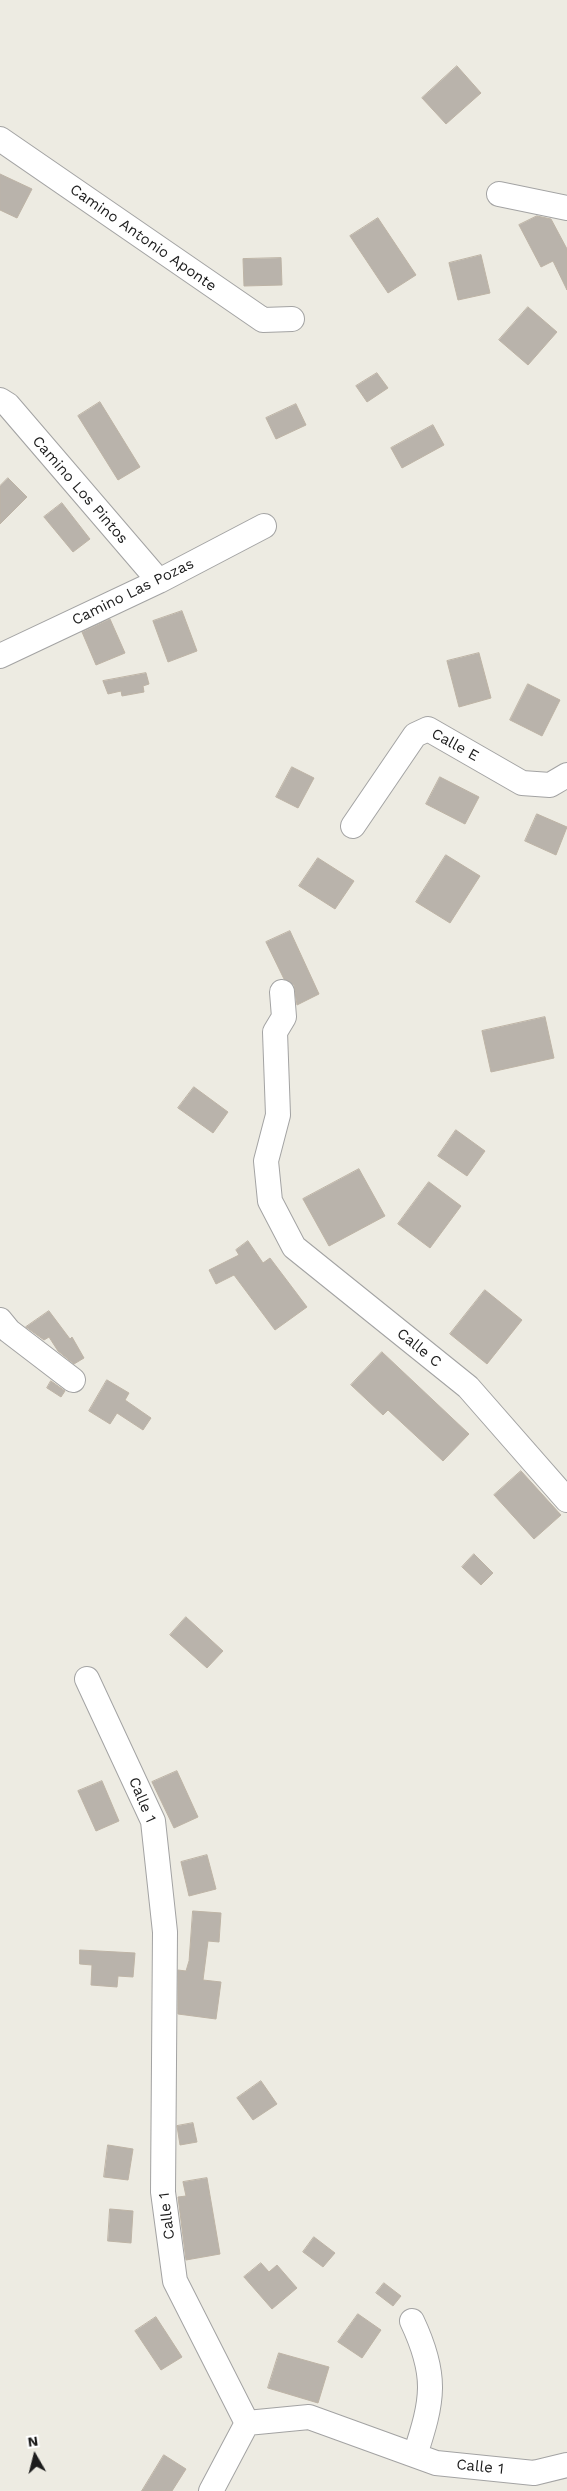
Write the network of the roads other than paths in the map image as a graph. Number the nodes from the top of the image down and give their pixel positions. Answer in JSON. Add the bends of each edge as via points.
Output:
{"nodes":[{"id":1,"x":0,"y":139,"type":"edge"},
{"id":2,"x":498,"y":194,"type":"dead end"},
{"id":3,"x":567,"y":208,"type":"edge"},
{"id":4,"x":292,"y":319,"type":"dead end"},
{"id":5,"x":0,"y":400,"type":"edge"},
{"id":6,"x":264,"y":526,"type":"dead end"},
{"id":7,"x":159,"y":581,"type":"junction"},
{"id":8,"x":0,"y":656,"type":"edge"},
{"id":9,"x":567,"y":775,"type":"edge"},
{"id":10,"x":353,"y":826,"type":"dead end"},
{"id":11,"x":282,"y":992,"type":"dead end"},
{"id":12,"x":0,"y":1320,"type":"edge"},
{"id":13,"x":73,"y":1380,"type":"dead end"},
{"id":14,"x":567,"y":1500,"type":"edge"},
{"id":15,"x":87,"y":1679,"type":"dead end"},
{"id":16,"x":412,"y":2322,"type":"dead end"},
{"id":17,"x":247,"y":2423,"type":"junction"},
{"id":18,"x":415,"y":2455,"type":"junction"},
{"id":19,"x":567,"y":2465,"type":"edge"},
{"id":20,"x":211,"y":2491,"type":"edge"}],
"edges":[{"from":1,"to":4,"type":"street","name":"Camino Antonio Aponte","via":[[263,320]]},
{"from":2,"to":3,"type":"street"},
{"from":5,"to":7,"type":"street","name":"Camino Los Pintos","via":[[8,405]]},
{"from":6,"to":7,"type":"street","name":"Camino Las Pozas"},
{"from":7,"to":8,"type":"street","name":"Camino Las Pozas"},
{"from":9,"to":10,"type":"street","name":"Calle E","via":[[550,785],[522,783],[428,729],[415,735]]},
{"from":11,"to":14,"type":"street","name":"Calle C","via":[[284,1018],[275,1032],[278,1115],[266,1161],[270,1201],[294,1247],[468,1387]]},
{"from":12,"to":13,"type":"street","via":[[9,1332]]},
{"from":15,"to":17,"type":"street","name":"Calle 1","via":[[153,1821],[165,1932],[163,2192],[175,2281]]},
{"from":16,"to":18,"type":"street","via":[[429,2365],[431,2400]]},
{"from":17,"to":18,"type":"street","name":"Calle 1","via":[[309,2417]]},
{"from":17,"to":20,"type":"street"},
{"from":18,"to":19,"type":"street","name":"Calle 1","via":[[436,2462],[534,2473]]}]}
